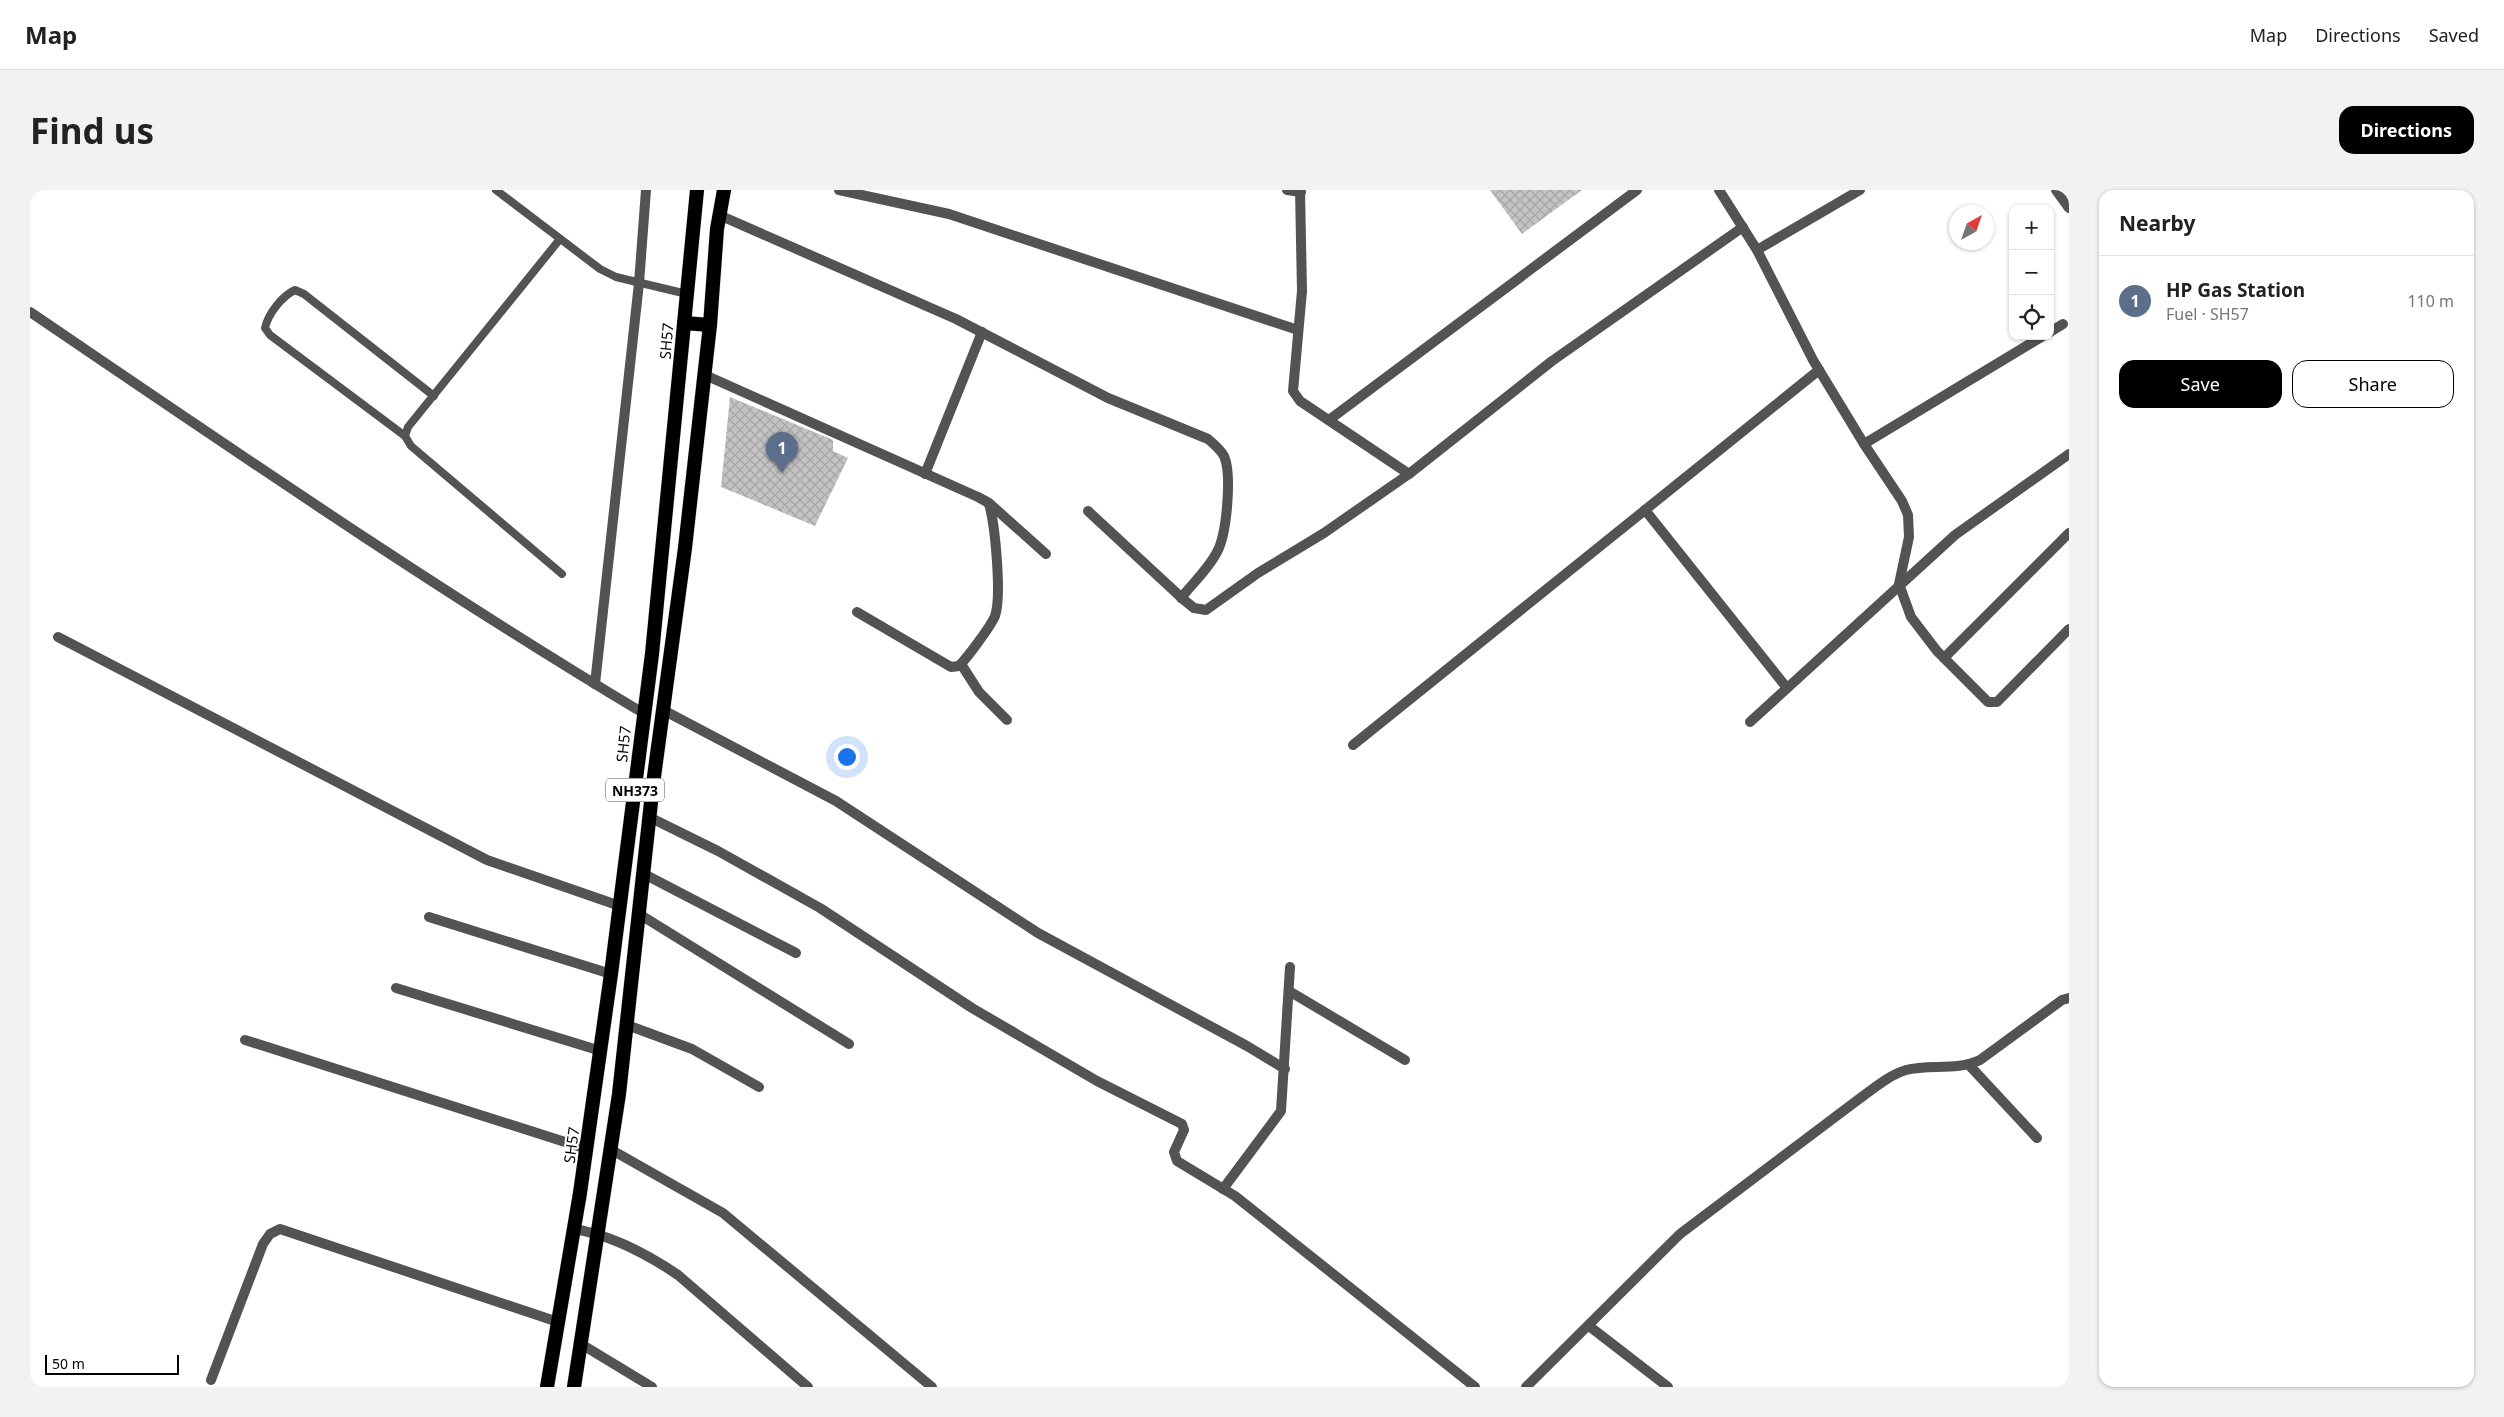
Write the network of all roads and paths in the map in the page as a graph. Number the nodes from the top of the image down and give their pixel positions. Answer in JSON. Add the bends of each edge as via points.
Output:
{"nodes":[{"id":1,"x":496,"y":190,"type":"edge"},
{"id":2,"x":646,"y":190,"type":"edge"},
{"id":3,"x":697,"y":190,"type":"edge"},
{"id":4,"x":724,"y":190,"type":"edge"},
{"id":5,"x":839,"y":190,"type":"edge"},
{"id":6,"x":1286,"y":190,"type":"edge"},
{"id":7,"x":1637,"y":190,"type":"edge"},
{"id":8,"x":1719,"y":190,"type":"edge"},
{"id":9,"x":1860,"y":190,"type":"edge"},
{"id":10,"x":2056,"y":190,"type":"edge"},
{"id":11,"x":1300,"y":191,"type":"edge"},
{"id":12,"x":2069,"y":208,"type":"edge"},
{"id":13,"x":719,"y":215,"type":"junction"},
{"id":14,"x":1743,"y":227,"type":"junction"},
{"id":15,"x":560,"y":239,"type":"junction"},
{"id":16,"x":1757,"y":250,"type":"junction"},
{"id":17,"x":639,"y":283,"type":"junction"},
{"id":18,"x":687,"y":294,"type":"junction"},
{"id":19,"x":30,"y":312,"type":"edge"},
{"id":20,"x":684,"y":323,"type":"junction"},
{"id":21,"x":2063,"y":324,"type":"dead end"},
{"id":22,"x":710,"y":325,"type":"junction"},
{"id":23,"x":1298,"y":330,"type":"junction"},
{"id":24,"x":2054,"y":330,"type":"edge"},
{"id":25,"x":982,"y":332,"type":"junction"},
{"id":26,"x":2036,"y":340,"type":"edge"},
{"id":27,"x":1819,"y":370,"type":"junction"},
{"id":28,"x":705,"y":375,"type":"junction"},
{"id":29,"x":434,"y":396,"type":"junction"},
{"id":30,"x":1329,"y":420,"type":"junction"},
{"id":31,"x":405,"y":436,"type":"junction"},
{"id":32,"x":1864,"y":444,"type":"junction"},
{"id":33,"x":2069,"y":454,"type":"edge"},
{"id":34,"x":925,"y":474,"type":"junction"},
{"id":35,"x":1409,"y":474,"type":"junction"},
{"id":36,"x":989,"y":503,"type":"junction"},
{"id":37,"x":1645,"y":510,"type":"junction"},
{"id":38,"x":1088,"y":511,"type":"dead end"},
{"id":39,"x":2069,"y":533,"type":"edge"},
{"id":40,"x":1046,"y":554,"type":"dead end"},
{"id":41,"x":562,"y":574,"type":"dead end"},
{"id":42,"x":1899,"y":584,"type":"junction"},
{"id":43,"x":1181,"y":598,"type":"junction"},
{"id":44,"x":857,"y":612,"type":"dead end"},
{"id":45,"x":2069,"y":629,"type":"edge"},
{"id":46,"x":58,"y":637,"type":"dead end"},
{"id":47,"x":1944,"y":658,"type":"junction"},
{"id":48,"x":961,"y":664,"type":"junction"},
{"id":49,"x":595,"y":684,"type":"junction"},
{"id":50,"x":1787,"y":688,"type":"junction"},
{"id":51,"x":664,"y":710,"type":"junction"},
{"id":52,"x":643,"y":713,"type":"junction"},
{"id":53,"x":1007,"y":720,"type":"dead end"},
{"id":54,"x":1750,"y":722,"type":"dead end"},
{"id":55,"x":1353,"y":745,"type":"dead end"},
{"id":56,"x":651,"y":818,"type":"junction"},
{"id":57,"x":644,"y":874,"type":"junction"},
{"id":58,"x":620,"y":906,"type":"junction"},
{"id":59,"x":639,"y":914,"type":"junction"},
{"id":60,"x":429,"y":917,"type":"dead end"},
{"id":61,"x":796,"y":953,"type":"dead end"},
{"id":62,"x":1290,"y":967,"type":"dead end"},
{"id":63,"x":612,"y":974,"type":"junction"},
{"id":64,"x":396,"y":988,"type":"dead end"},
{"id":65,"x":1289,"y":992,"type":"junction"},
{"id":66,"x":2069,"y":998,"type":"edge"},
{"id":67,"x":627,"y":1025,"type":"junction"},
{"id":68,"x":245,"y":1040,"type":"dead end"},
{"id":69,"x":849,"y":1044,"type":"dead end"},
{"id":70,"x":601,"y":1051,"type":"junction"},
{"id":71,"x":1406,"y":1060,"type":"dead end"},
{"id":72,"x":1969,"y":1065,"type":"junction"},
{"id":73,"x":1285,"y":1069,"type":"junction"},
{"id":74,"x":759,"y":1087,"type":"dead end"},
{"id":75,"x":2037,"y":1138,"type":"dead end"},
{"id":76,"x":587,"y":1149,"type":"junction"},
{"id":77,"x":610,"y":1149,"type":"junction"},
{"id":78,"x":1223,"y":1189,"type":"junction"},
{"id":79,"x":574,"y":1229,"type":"junction"},
{"id":80,"x":596,"y":1233,"type":"junction"},
{"id":81,"x":558,"y":1322,"type":"junction"},
{"id":82,"x":1589,"y":1326,"type":"junction"},
{"id":83,"x":581,"y":1344,"type":"junction"},
{"id":84,"x":211,"y":1380,"type":"dead end"},
{"id":85,"x":547,"y":1387,"type":"edge"},
{"id":86,"x":574,"y":1387,"type":"edge"},
{"id":87,"x":652,"y":1387,"type":"edge"},
{"id":88,"x":808,"y":1387,"type":"edge"},
{"id":89,"x":932,"y":1387,"type":"edge"},
{"id":90,"x":1475,"y":1387,"type":"edge"},
{"id":91,"x":1526,"y":1387,"type":"edge"},
{"id":92,"x":1668,"y":1387,"type":"edge"}],
"edges":[{"from":1,"to":15,"type":"lane"},
{"from":2,"to":17,"type":"street"},
{"from":3,"to":18,"type":"highway","name":"SH57","number":"NH373"},
{"from":4,"to":13,"type":"highway","number":"NH373"},
{"from":5,"to":23,"type":"street","via":[[949,214]]},
{"from":6,"to":11,"type":"street"},
{"from":7,"to":30,"type":"street"},
{"from":8,"to":14,"type":"street"},
{"from":9,"to":16,"type":"street"},
{"from":10,"to":12,"type":"street"},
{"from":11,"to":23,"type":"street","via":[[1302,290]]},
{"from":13,"to":22,"type":"highway","number":"NH373"},
{"from":13,"to":25,"type":"street"},
{"from":14,"to":16,"type":"street"},
{"from":14,"to":35,"type":"street","via":[[1552,361]]},
{"from":15,"to":17,"type":"lane","via":[[600,270],[616,278]]},
{"from":15,"to":29,"type":"lane"},
{"from":16,"to":27,"type":"street"},
{"from":17,"to":18,"type":"lane"},
{"from":17,"to":49,"type":"street"},
{"from":18,"to":20,"type":"highway","name":"SH57","number":"NH373"},
{"from":19,"to":49,"type":"street","via":[[322,510]]},
{"from":20,"to":22,"type":"highway"},
{"from":20,"to":52,"type":"highway","name":"SH57","number":"NH373","via":[[652,654]]},
{"from":21,"to":24,"type":"street"},
{"from":22,"to":28,"type":"highway","number":"NH373"},
{"from":23,"to":30,"type":"street","via":[[1293,391],[1300,401]]},
{"from":25,"to":34,"type":"street"},
{"from":25,"to":43,"type":"street","via":[[1108,398],[1208,439],[1223,455],[1229,472],[1224,527],[1218,551]]},
{"from":26,"to":32,"type":"street"},
{"from":27,"to":32,"type":"street"},
{"from":27,"to":37,"type":"street"},
{"from":28,"to":34,"type":"street"},
{"from":28,"to":51,"type":"highway","number":"NH373"},
{"from":29,"to":31,"type":"lane","via":[[408,427]]},
{"from":29,"to":31,"type":"lane","via":[[304,294],[295,290],[288,293],[267,319],[265,328],[270,335]]},
{"from":30,"to":35,"type":"street"},
{"from":31,"to":41,"type":"lane","via":[[410,446]]},
{"from":32,"to":42,"type":"street","via":[[1908,515],[1909,537]]},
{"from":33,"to":42,"type":"street","via":[[1955,535]]},
{"from":34,"to":36,"type":"street"},
{"from":35,"to":43,"type":"street","via":[[1206,610],[1194,608]]},
{"from":36,"to":40,"type":"street"},
{"from":36,"to":48,"type":"street","via":[[998,579],[995,616]]},
{"from":37,"to":50,"type":"street"},
{"from":37,"to":55,"type":"street"},
{"from":38,"to":43,"type":"street"},
{"from":39,"to":47,"type":"street"},
{"from":42,"to":47,"type":"street","via":[[1911,618]]},
{"from":42,"to":50,"type":"street"},
{"from":44,"to":48,"type":"street","via":[[950,667]]},
{"from":45,"to":47,"type":"street","via":[[1997,702],[1988,702]]},
{"from":46,"to":58,"type":"street","via":[[487,860]]},
{"from":48,"to":53,"type":"street","via":[[978,692]]},
{"from":49,"to":52,"type":"street"},
{"from":50,"to":54,"type":"street"},
{"from":51,"to":56,"type":"highway","number":"NH373"},
{"from":51,"to":73,"type":"street","via":[[836,802],[1038,933]]},
{"from":52,"to":58,"type":"highway","name":"SH57","number":"NH373"},
{"from":56,"to":57,"type":"highway","number":"NH373"},
{"from":56,"to":78,"type":"street","via":[[820,908],[972,1008],[1097,1081],[1182,1124],[1184,1130],[1174,1158]]},
{"from":57,"to":59,"type":"highway","number":"NH373"},
{"from":57,"to":61,"type":"street"},
{"from":58,"to":63,"type":"highway","name":"SH57","number":"NH373"},
{"from":59,"to":67,"type":"highway","number":"NH373"},
{"from":59,"to":69,"type":"street"},
{"from":60,"to":63,"type":"street"},
{"from":62,"to":65,"type":"street"},
{"from":63,"to":70,"type":"highway","name":"SH57","number":"NH373"},
{"from":64,"to":70,"type":"street"},
{"from":65,"to":71,"type":"street"},
{"from":65,"to":73,"type":"street"},
{"from":66,"to":72,"type":"street"},
{"from":67,"to":74,"type":"street","via":[[692,1049]]},
{"from":67,"to":77,"type":"highway","number":"NH373"},
{"from":68,"to":76,"type":"street"},
{"from":70,"to":76,"type":"highway","name":"SH57","number":"NH373"},
{"from":72,"to":75,"type":"street"},
{"from":72,"to":82,"type":"street","via":[[1906,1070],[1881,1083],[1680,1234]]},
{"from":73,"to":78,"type":"street","via":[[1281,1111]]},
{"from":76,"to":79,"type":"highway","name":"SH57","number":"NH373"},
{"from":77,"to":80,"type":"highway","number":"NH373"},
{"from":77,"to":89,"type":"street","via":[[723,1213]]},
{"from":78,"to":90,"type":"street"},
{"from":79,"to":80,"type":"street"},
{"from":79,"to":81,"type":"highway","name":"SH57","number":"NH373"},
{"from":80,"to":83,"type":"highway","number":"NH373"},
{"from":80,"to":88,"type":"street","via":[[656,1260],[678,1275]]},
{"from":81,"to":84,"type":"street","via":[[280,1229],[270,1234],[264,1244]]},
{"from":81,"to":85,"type":"highway","name":"SH57","number":"NH373"},
{"from":82,"to":91,"type":"street"},
{"from":82,"to":92,"type":"street"},
{"from":83,"to":86,"type":"highway","number":"NH373"},
{"from":83,"to":87,"type":"street"}]}
